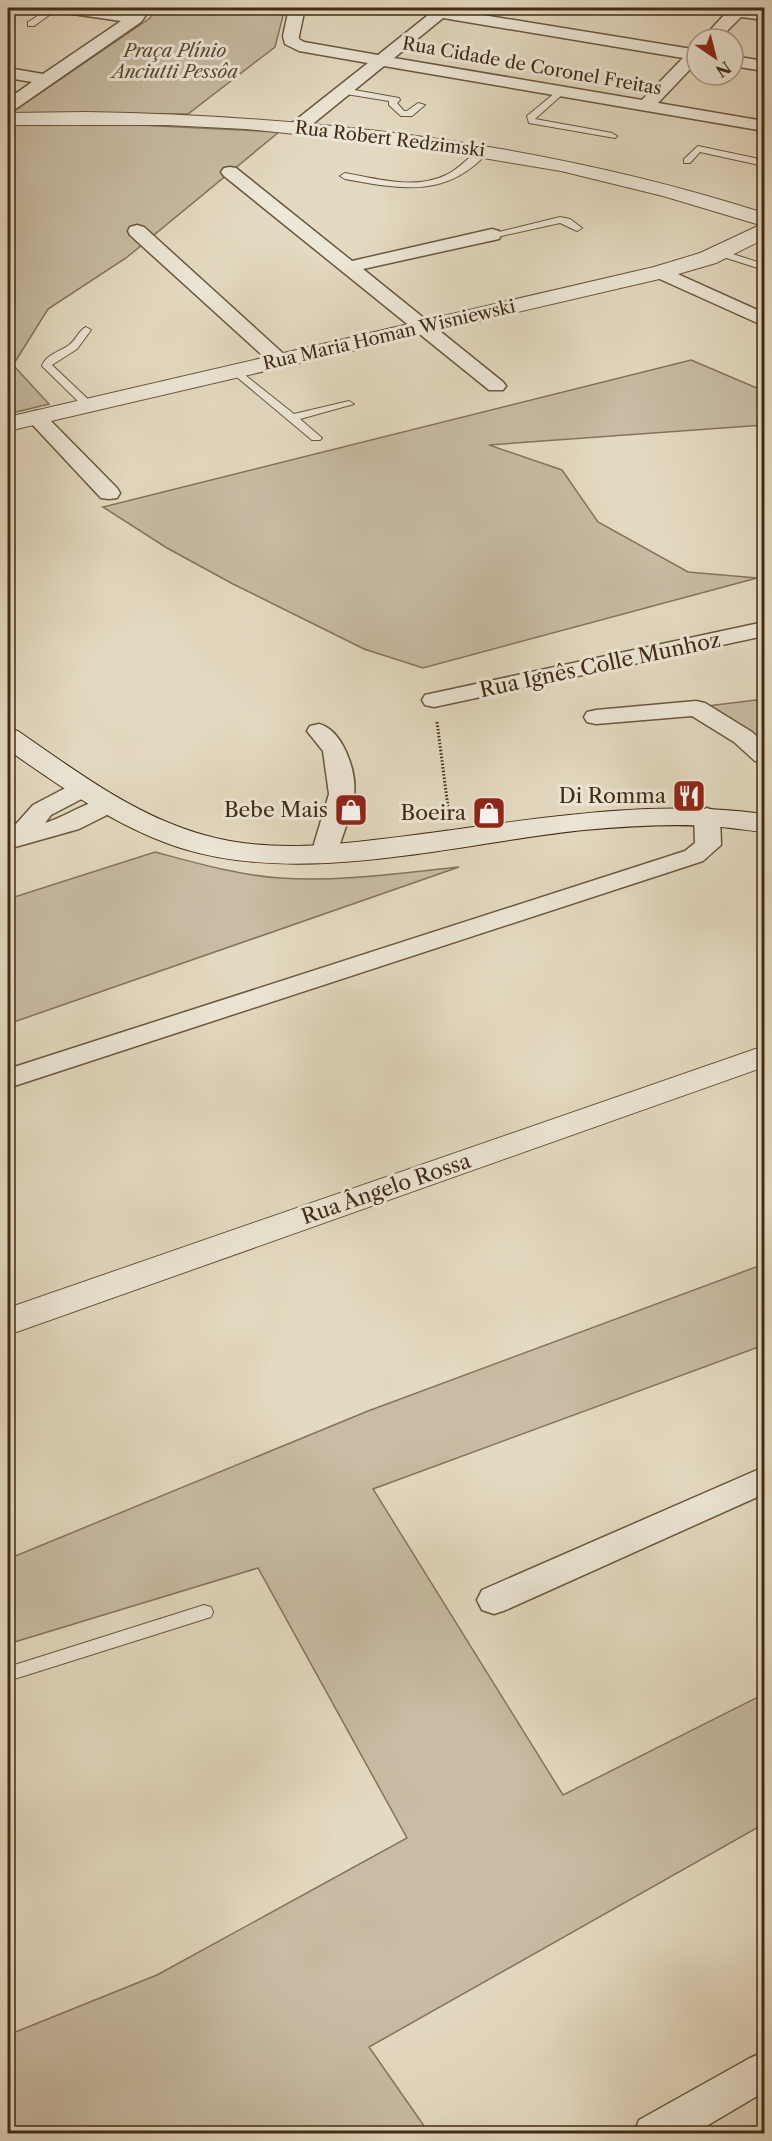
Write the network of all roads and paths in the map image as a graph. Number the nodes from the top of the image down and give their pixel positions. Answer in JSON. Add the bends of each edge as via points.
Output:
{"nodes":[{"id":1,"x":55,"y":8,"type":"edge"},
{"id":2,"x":66,"y":8,"type":"edge"},
{"id":3,"x":297,"y":8,"type":"edge"},
{"id":4,"x":713,"y":8,"type":"edge"},
{"id":5,"x":739,"y":9,"type":"edge"},
{"id":6,"x":443,"y":10,"type":"edge"},
{"id":7,"x":139,"y":13,"type":"edge"},
{"id":8,"x":765,"y":15,"type":"edge"},
{"id":9,"x":31,"y":24,"type":"dead end"},
{"id":10,"x":722,"y":27,"type":"edge"},
{"id":11,"x":685,"y":52,"type":"edge"},
{"id":12,"x":381,"y":60,"type":"junction"},
{"id":13,"x":745,"y":63,"type":"edge"},
{"id":14,"x":685,"y":65,"type":"edge"},
{"id":15,"x":765,"y":66,"type":"edge"},
{"id":16,"x":8,"y":73,"type":"edge"},
{"id":17,"x":46,"y":80,"type":"junction"},
{"id":18,"x":343,"y":91,"type":"junction"},
{"id":19,"x":561,"y":91,"type":"junction"},
{"id":20,"x":421,"y":105,"type":"dead end"},
{"id":21,"x":8,"y":106,"type":"edge"},
{"id":22,"x":646,"y":106,"type":"junction"},
{"id":23,"x":8,"y":119,"type":"edge"},
{"id":24,"x":765,"y":126,"type":"edge"},
{"id":25,"x":298,"y":127,"type":"junction"},
{"id":26,"x":612,"y":136,"type":"dead end"},
{"id":27,"x":484,"y":151,"type":"junction"},
{"id":28,"x":687,"y":161,"type":"dead end"},
{"id":29,"x":765,"y":163,"type":"edge"},
{"id":30,"x":230,"y":172,"type":"dead end"},
{"id":31,"x":345,"y":176,"type":"dead end"},
{"id":32,"x":765,"y":220,"type":"edge"},
{"id":33,"x":577,"y":228,"type":"dead end"},
{"id":34,"x":136,"y":231,"type":"dead end"},
{"id":35,"x":765,"y":231,"type":"edge"},
{"id":36,"x":492,"y":235,"type":"joint"},
{"id":37,"x":720,"y":253,"type":"junction"},
{"id":38,"x":348,"y":267,"type":"junction"},
{"id":39,"x":765,"y":267,"type":"edge"},
{"id":40,"x":660,"y":272,"type":"junction"},
{"id":41,"x":765,"y":320,"type":"edge"},
{"id":42,"x":423,"y":327,"type":"junction"},
{"id":43,"x":86,"y":330,"type":"dead end"},
{"id":44,"x":280,"y":361,"type":"junction"},
{"id":45,"x":236,"y":371,"type":"junction"},
{"id":46,"x":496,"y":386,"type":"dead end"},
{"id":47,"x":349,"y":404,"type":"dead end"},
{"id":48,"x":88,"y":405,"type":"junction"},
{"id":49,"x":36,"y":417,"type":"junction"},
{"id":50,"x":292,"y":418,"type":"junction"},
{"id":51,"x":8,"y":424,"type":"edge"},
{"id":52,"x":315,"y":438,"type":"dead end"},
{"id":53,"x":109,"y":493,"type":"dead end"},
{"id":54,"x":765,"y":629,"type":"edge"},
{"id":55,"x":434,"y":700,"type":"joint"},
{"id":56,"x":596,"y":717,"type":"dead end"},
{"id":57,"x":318,"y":731,"type":"dead end"},
{"id":58,"x":8,"y":737,"type":"edge"},
{"id":59,"x":765,"y":756,"type":"edge"},
{"id":60,"x":84,"y":788,"type":"junction"},
{"id":61,"x":110,"y":804,"type":"junction"},
{"id":62,"x":707,"y":816,"type":"junction"},
{"id":63,"x":765,"y":823,"type":"edge"},
{"id":64,"x":14,"y":839,"type":"edge"},
{"id":65,"x":452,"y":839,"type":"junction"},
{"id":66,"x":324,"y":854,"type":"junction"},
{"id":67,"x":765,"y":1056,"type":"edge"},
{"id":68,"x":8,"y":1079,"type":"edge"},
{"id":69,"x":8,"y":1322,"type":"edge"},
{"id":70,"x":765,"y":1480,"type":"edge"},
{"id":71,"x":494,"y":1600,"type":"dead end"},
{"id":72,"x":204,"y":1612,"type":"dead end"},
{"id":73,"x":8,"y":1674,"type":"edge"},
{"id":74,"x":765,"y":2071,"type":"edge"},
{"id":75,"x":654,"y":2133,"type":"edge"}],
"edges":[{"from":1,"to":9,"type":"lane"},
{"from":2,"to":7,"type":"street"},
{"from":3,"to":12,"type":"street","name":"Rua Cidade de Coronel Freitas","via":[[291,36],[294,44]]},
{"from":4,"to":5,"type":"street"},
{"from":5,"to":8,"type":"street"},
{"from":5,"to":10,"type":"street"},
{"from":6,"to":11,"type":"street"},
{"from":6,"to":12,"type":"street"},
{"from":7,"to":17,"type":"street"},
{"from":12,"to":18,"type":"street"},
{"from":12,"to":19,"type":"street","name":"Rua Cidade de Coronel Freitas"},
{"from":13,"to":15,"type":"street"},
{"from":14,"to":22,"type":"street"},
{"from":16,"to":17,"type":"street"},
{"from":17,"to":21,"type":"street"},
{"from":18,"to":20,"type":"lane","via":[[396,100],[392,103],[401,113],[409,114]]},
{"from":18,"to":25,"type":"street"},
{"from":19,"to":22,"type":"street","name":"Rua Cidade de Coronel Freitas"},
{"from":19,"to":26,"type":"lane","via":[[530,118],[532,121]]},
{"from":22,"to":24,"type":"street","name":"Rua Cidade de Coronel Freitas"},
{"from":23,"to":25,"type":"street","name":"Rua Robert Redzimski","via":[[154,119]]},
{"from":25,"to":27,"type":"street","name":"Rua Robert Redzimski"},
{"from":27,"to":31,"type":"lane","via":[[440,183],[390,184]]},
{"from":27,"to":32,"type":"street","name":"Rua Robert Redzimski","via":[[640,183]]},
{"from":28,"to":29,"type":"lane","via":[[698,149]]},
{"from":30,"to":38,"type":"street"},
{"from":33,"to":36,"type":"lane","via":[[560,220]]},
{"from":34,"to":44,"type":"street"},
{"from":35,"to":37,"type":"street","name":"Rua Maria Homan Wisniewski"},
{"from":36,"to":38,"type":"street"},
{"from":37,"to":39,"type":"lane"},
{"from":37,"to":40,"type":"street","name":"Rua Maria Homan Wisniewski"},
{"from":38,"to":42,"type":"street"},
{"from":40,"to":41,"type":"street"},
{"from":40,"to":42,"type":"street","name":"Rua Maria Homan Wisniewski"},
{"from":42,"to":44,"type":"street","name":"Rua Maria Homan Wisniewski"},
{"from":42,"to":46,"type":"street"},
{"from":43,"to":48,"type":"lane","via":[[82,338],[47,366]]},
{"from":44,"to":45,"type":"street","name":"Rua Maria Homan Wisniewski"},
{"from":45,"to":48,"type":"street","name":"Rua Maria Homan Wisniewski"},
{"from":45,"to":50,"type":"lane"},
{"from":47,"to":50,"type":"lane"},
{"from":48,"to":49,"type":"street","name":"Rua Maria Homan Wisniewski"},
{"from":49,"to":51,"type":"street","name":"Rua Maria Homan Wisniewski"},
{"from":49,"to":53,"type":"street"},
{"from":50,"to":52,"type":"lane"},
{"from":54,"to":55,"type":"street","name":"Rua Ignês Colle Munhoz"},
{"from":55,"to":65,"type":"path"},
{"from":56,"to":59,"type":"street","via":[[696,708],[743,737]]},
{"from":57,"to":66,"type":"street","via":[[335,750],[342,794]]},
{"from":58,"to":60,"type":"street"},
{"from":60,"to":61,"type":"street"},
{"from":60,"to":64,"type":"street","via":[[42,810]]},
{"from":61,"to":64,"type":"street","via":[[70,824]]},
{"from":61,"to":66,"type":"street","via":[[136,820],[198,843],[237,851]]},
{"from":62,"to":63,"type":"street"},
{"from":62,"to":65,"type":"street","via":[[625,818]]},
{"from":62,"to":68,"type":"street","via":[[708,845],[694,856]]},
{"from":65,"to":66,"type":"street"},
{"from":67,"to":69,"type":"street","name":"Rua Ângelo Rossa"},
{"from":70,"to":71,"type":"street"},
{"from":72,"to":73,"type":"lane"},
{"from":74,"to":75,"type":"street"}]}
